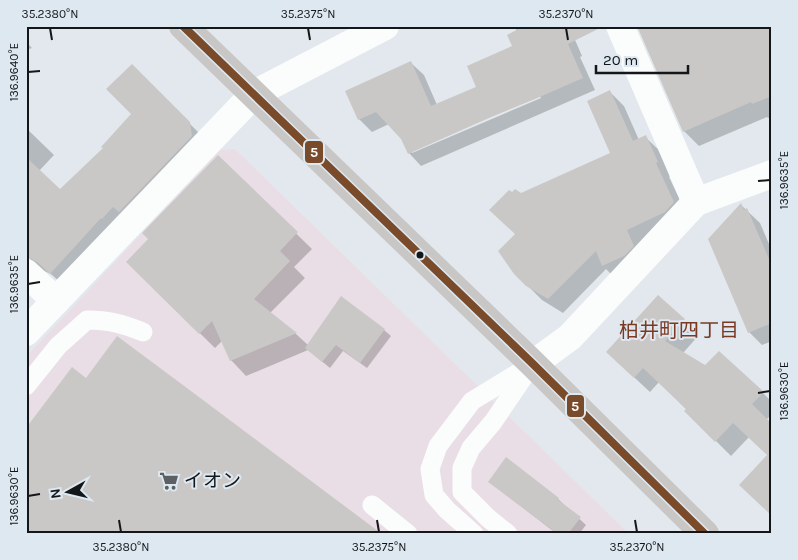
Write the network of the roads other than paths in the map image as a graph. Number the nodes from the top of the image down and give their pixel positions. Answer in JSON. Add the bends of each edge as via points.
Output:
{"nodes":[{"id":1,"x":183,"y":26,"type":"edge"},
{"id":2,"x":385,"y":26,"type":"edge"},
{"id":3,"x":620,"y":26,"type":"edge"},
{"id":4,"x":254,"y":94,"type":"junction"},
{"id":5,"x":772,"y":174,"type":"edge"},
{"id":6,"x":696,"y":202,"type":"junction"},
{"id":7,"x":26,"y":274,"type":"edge"},
{"id":8,"x":56,"y":301,"type":"junction"},
{"id":9,"x":26,"y":332,"type":"edge"},
{"id":10,"x":143,"y":332,"type":"dead end"},
{"id":11,"x":533,"y":364,"type":"junction"},
{"id":12,"x":26,"y":386,"type":"edge"},
{"id":13,"x":372,"y":505,"type":"dead end"},
{"id":14,"x":408,"y":534,"type":"edge"},
{"id":15,"x":474,"y":534,"type":"edge"},
{"id":16,"x":508,"y":534,"type":"edge"},
{"id":17,"x":705,"y":534,"type":"edge"}],
"edges":[{"from":1,"to":4,"type":"main road"},
{"from":2,"to":4,"type":"street"},
{"from":3,"to":6,"type":"street"},
{"from":4,"to":8,"type":"street"},
{"from":4,"to":11,"type":"main road"},
{"from":5,"to":6,"type":"street"},
{"from":6,"to":11,"type":"street","via":[[570,337]]},
{"from":7,"to":8,"type":"street"},
{"from":8,"to":9,"type":"street"},
{"from":10,"to":12,"type":"lane","via":[[105,320],[87,320],[58,346]]},
{"from":11,"to":15,"type":"lane","via":[[472,401],[438,446],[432,462],[434,495]]},
{"from":11,"to":16,"type":"lane","via":[[471,448],[462,468],[462,492]]},
{"from":11,"to":17,"type":"main road"},
{"from":13,"to":14,"type":"lane"}]}
